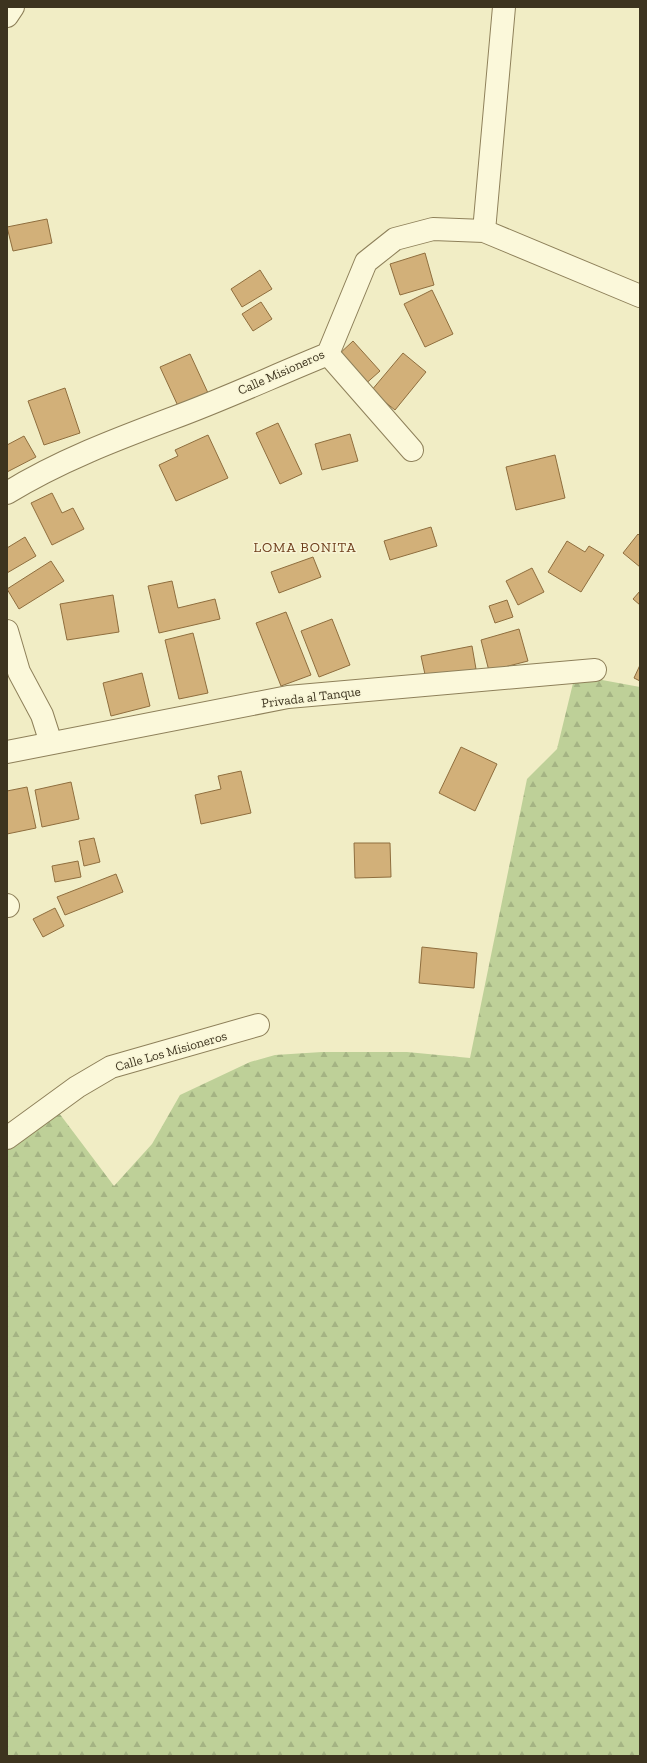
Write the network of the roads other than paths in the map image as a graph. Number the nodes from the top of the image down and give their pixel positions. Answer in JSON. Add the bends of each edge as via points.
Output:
{"nodes":[{"id":1,"x":13,"y":7,"type":"edge"},
{"id":2,"x":504,"y":7,"type":"edge"},
{"id":3,"x":7,"y":16,"type":"edge"},
{"id":4,"x":484,"y":231,"type":"junction"},
{"id":5,"x":640,"y":296,"type":"edge"},
{"id":6,"x":328,"y":354,"type":"junction"},
{"id":7,"x":412,"y":450,"type":"dead end"},
{"id":8,"x":7,"y":493,"type":"edge"},
{"id":9,"x":7,"y":630,"type":"edge"},
{"id":10,"x":595,"y":670,"type":"dead end"},
{"id":11,"x":51,"y":743,"type":"junction"},
{"id":12,"x":7,"y":752,"type":"edge"},
{"id":13,"x":258,"y":1024,"type":"dead end"},
{"id":14,"x":7,"y":1138,"type":"edge"}],
"edges":[{"from":1,"to":3,"type":"street"},
{"from":2,"to":4,"type":"street"},
{"from":4,"to":5,"type":"street","name":"Calle Misioneros"},
{"from":4,"to":6,"type":"street","name":"Calle Misioneros","via":[[432,229],[395,239],[366,262]]},
{"from":6,"to":7,"type":"street"},
{"from":6,"to":8,"type":"street","name":"Calle Misioneros","via":[[173,418],[135,431],[87,452]]},
{"from":9,"to":11,"type":"street","via":[[19,672],[42,715]]},
{"from":10,"to":11,"type":"street","name":"Privada al Tanque","via":[[288,697]]},
{"from":11,"to":12,"type":"street","name":"Privada al Tanque"},
{"from":13,"to":14,"type":"street","name":"Calle Los Misioneros","via":[[111,1067],[77,1087]]}]}
